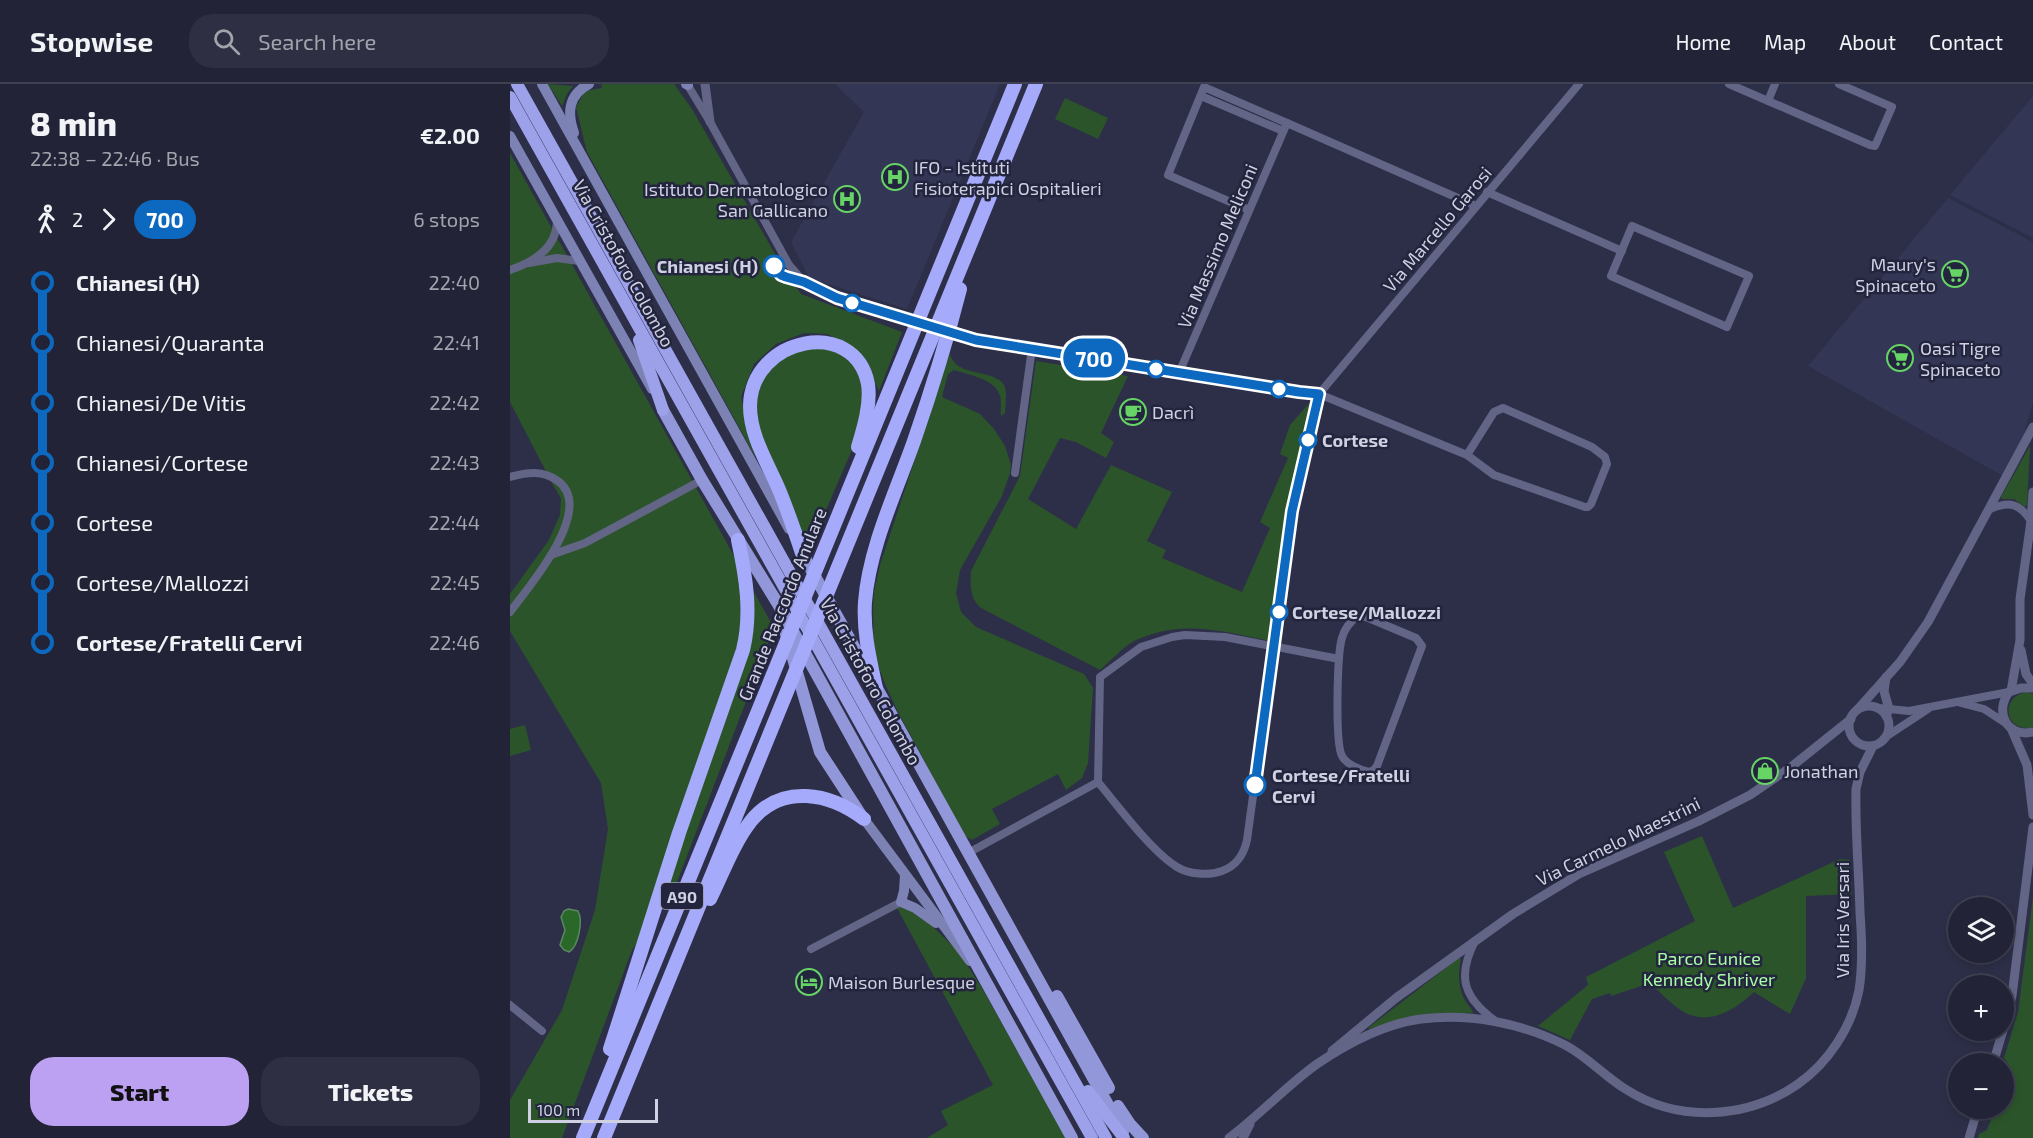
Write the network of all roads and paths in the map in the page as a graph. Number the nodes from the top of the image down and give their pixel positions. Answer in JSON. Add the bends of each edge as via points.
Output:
{"nodes":[{"id":1,"x":518,"y":84,"type":"edge"},
{"id":2,"x":542,"y":84,"type":"edge"},
{"id":3,"x":589,"y":84,"type":"edge"},
{"id":4,"x":687,"y":84,"type":"edge"},
{"id":5,"x":705,"y":84,"type":"edge"},
{"id":6,"x":1015,"y":84,"type":"edge"},
{"id":7,"x":1036,"y":84,"type":"edge"},
{"id":8,"x":1041,"y":84,"type":"edge"},
{"id":9,"x":1579,"y":84,"type":"edge"},
{"id":10,"x":1729,"y":84,"type":"edge"},
{"id":11,"x":1775,"y":84,"type":"edge"},
{"id":12,"x":1839,"y":84,"type":"edge"},
{"id":13,"x":1201,"y":96,"type":"junction"},
{"id":14,"x":510,"y":97,"type":"edge"},
{"id":15,"x":1768,"y":101,"type":"junction"},
{"id":16,"x":1022,"y":120,"type":"junction"},
{"id":17,"x":710,"y":123,"type":"junction"},
{"id":18,"x":1287,"y":123,"type":"junction"},
{"id":19,"x":1283,"y":131,"type":"junction"},
{"id":20,"x":510,"y":136,"type":"edge"},
{"id":21,"x":583,"y":159,"type":"junction"},
{"id":22,"x":1487,"y":192,"type":"junction"},
{"id":23,"x":1476,"y":206,"type":"junction"},
{"id":24,"x":1249,"y":210,"type":"junction"},
{"id":25,"x":557,"y":220,"type":"junction"},
{"id":26,"x":971,"y":242,"type":"junction"},
{"id":27,"x":1622,"y":251,"type":"junction"},
{"id":28,"x":579,"y":261,"type":"junction"},
{"id":29,"x":528,"y":263,"type":"junction"},
{"id":30,"x":510,"y":270,"type":"edge"},
{"id":31,"x":626,"y":302,"type":"junction"},
{"id":32,"x":1032,"y":348,"type":"junction"},
{"id":33,"x":1179,"y":373,"type":"junction"},
{"id":34,"x":1319,"y":394,"type":"junction"},
{"id":35,"x":663,"y":410,"type":"junction"},
{"id":36,"x":2033,"y":427,"type":"edge"},
{"id":37,"x":1467,"y":455,"type":"junction"},
{"id":38,"x":1015,"y":473,"type":"dead end"},
{"id":39,"x":510,"y":477,"type":"edge"},
{"id":40,"x":702,"y":480,"type":"junction"},
{"id":41,"x":2033,"y":492,"type":"edge"},
{"id":42,"x":844,"y":500,"type":"junction"},
{"id":43,"x":1990,"y":509,"type":"junction"},
{"id":44,"x":2031,"y":521,"type":"junction"},
{"id":45,"x":738,"y":540,"type":"junction"},
{"id":46,"x":802,"y":553,"type":"junction"},
{"id":47,"x":551,"y":555,"type":"junction"},
{"id":48,"x":777,"y":604,"type":"junction"},
{"id":49,"x":510,"y":612,"type":"edge"},
{"id":50,"x":2020,"y":640,"type":"junction"},
{"id":51,"x":1273,"y":647,"type":"junction"},
{"id":52,"x":1339,"y":659,"type":"junction"},
{"id":53,"x":1886,"y":677,"type":"junction"},
{"id":54,"x":2033,"y":684,"type":"edge"},
{"id":55,"x":876,"y":688,"type":"junction"},
{"id":56,"x":2033,"y":688,"type":"edge"},
{"id":57,"x":2010,"y":692,"type":"junction"},
{"id":58,"x":1954,"y":702,"type":"junction"},
{"id":59,"x":1934,"y":705,"type":"junction"},
{"id":60,"x":1858,"y":709,"type":"junction"},
{"id":61,"x":1885,"y":711,"type":"junction"},
{"id":62,"x":1851,"y":719,"type":"junction"},
{"id":63,"x":2009,"y":726,"type":"junction"},
{"id":64,"x":2033,"y":732,"type":"edge"},
{"id":65,"x":1884,"y":738,"type":"junction"},
{"id":66,"x":1873,"y":746,"type":"junction"},
{"id":67,"x":1098,"y":782,"type":"junction"},
{"id":68,"x":2033,"y":815,"type":"edge"},
{"id":69,"x":864,"y":819,"type":"junction"},
{"id":70,"x":2033,"y":826,"type":"edge"},
{"id":71,"x":968,"y":853,"type":"junction"},
{"id":72,"x":905,"y":874,"type":"junction"},
{"id":73,"x":901,"y":902,"type":"junction"},
{"id":74,"x":949,"y":934,"type":"junction"},
{"id":75,"x":1476,"y":940,"type":"junction"},
{"id":76,"x":684,"y":942,"type":"junction"},
{"id":77,"x":1018,"y":944,"type":"junction"},
{"id":78,"x":811,"y":949,"type":"dead end"},
{"id":79,"x":983,"y":978,"type":"junction"},
{"id":80,"x":2014,"y":980,"type":"edge"},
{"id":81,"x":510,"y":1005,"type":"edge"},
{"id":82,"x":1494,"y":1020,"type":"junction"},
{"id":83,"x":1365,"y":1023,"type":"junction"},
{"id":84,"x":542,"y":1031,"type":"dead end"},
{"id":85,"x":1372,"y":1033,"type":"junction"},
{"id":86,"x":1048,"y":1035,"type":"junction"},
{"id":87,"x":1317,"y":1064,"type":"junction"},
{"id":88,"x":1253,"y":1119,"type":"junction"},
{"id":89,"x":1975,"y":1119,"type":"edge"},
{"id":90,"x":583,"y":1138,"type":"edge"},
{"id":91,"x":604,"y":1138,"type":"edge"},
{"id":92,"x":1072,"y":1138,"type":"edge"},
{"id":93,"x":1092,"y":1138,"type":"edge"},
{"id":94,"x":1106,"y":1138,"type":"edge"},
{"id":95,"x":1125,"y":1138,"type":"edge"},
{"id":96,"x":1143,"y":1138,"type":"edge"},
{"id":97,"x":1229,"y":1138,"type":"edge"},
{"id":98,"x":1243,"y":1138,"type":"edge"},
{"id":99,"x":1969,"y":1138,"type":"edge"}],
"edges":[{"from":1,"to":86,"type":"highway","name":"Via Cristoforo Colombo"},
{"from":2,"to":21,"type":"main road","name":"Via Cristoforo Colombo"},
{"from":3,"to":21,"type":"main road","via":[[576,93],[569,111]]},
{"from":4,"to":17,"type":"street"},
{"from":5,"to":17,"type":"street"},
{"from":6,"to":42,"type":"highway","name":"Grande Raccordo Anulare","number":"A90"},
{"from":7,"to":16,"type":"highway","name":"Grande Raccordo Anulare","number":"A90"},
{"from":8,"to":16,"type":"highway"},
{"from":9,"to":22,"type":"street","name":"Via Marcello Garosi"},
{"from":10,"to":15,"type":"street"},
{"from":11,"to":15,"type":"street"},
{"from":12,"to":15,"type":"street","via":[[1893,107],[1875,146]]},
{"from":13,"to":18,"type":"street","via":[[1204,87]]},
{"from":13,"to":19,"type":"street"},
{"from":13,"to":24,"type":"street","via":[[1168,175]]},
{"from":14,"to":31,"type":"highway","name":"Via Cristoforo Colombo"},
{"from":16,"to":26,"type":"highway","name":"Grande Raccordo Anulare","number":"A90"},
{"from":17,"to":32,"type":"street","via":[[771,233],[804,282],[823,293],[976,340]]},
{"from":18,"to":19,"type":"street","name":"Via Massimo Meliconi"},
{"from":18,"to":23,"type":"street"},
{"from":19,"to":24,"type":"street","name":"Via Massimo Meliconi"},
{"from":20,"to":25,"type":"main road","name":"Via Cristoforo Colombo"},
{"from":21,"to":46,"type":"main road","name":"Via Cristoforo Colombo"},
{"from":22,"to":23,"type":"street","name":"Via Marcello Garosi"},
{"from":22,"to":27,"type":"street"},
{"from":23,"to":34,"type":"street","name":"Via Marcello Garosi"},
{"from":24,"to":33,"type":"street","name":"Via Massimo Meliconi"},
{"from":25,"to":28,"type":"main road","name":"Via Cristoforo Colombo"},
{"from":25,"to":29,"type":"street","via":[[552,242]]},
{"from":26,"to":55,"type":"highway","via":[[954,311],[868,579],[865,624]]},
{"from":26,"to":76,"type":"highway","name":"Grande Raccordo Anulare","number":"A90"},
{"from":27,"to":27,"type":"street","via":[[1611,276],[1727,327],[1749,276],[1632,226]]},
{"from":28,"to":29,"type":"street","via":[[557,258]]},
{"from":28,"to":35,"type":"main road","name":"Via Cristoforo Colombo"},
{"from":29,"to":30,"type":"street"},
{"from":31,"to":35,"type":"highway"},
{"from":31,"to":93,"type":"highway","name":"Via Cristoforo Colombo"},
{"from":32,"to":33,"type":"street"},
{"from":32,"to":38,"type":"street"},
{"from":33,"to":34,"type":"street"},
{"from":34,"to":37,"type":"street"},
{"from":34,"to":51,"type":"street","via":[[1293,503]]},
{"from":35,"to":40,"type":"main road","name":"Via Cristoforo Colombo"},
{"from":36,"to":43,"type":"street"},
{"from":37,"to":37,"type":"street","via":[[1494,475],[1587,508],[1607,464],[1603,454],[1592,447],[1503,408],[1492,414]]},
{"from":39,"to":47,"type":"street","via":[[544,474],[560,482],[568,492],[568,520]]},
{"from":40,"to":45,"type":"main road","name":"Via Cristoforo Colombo"},
{"from":40,"to":47,"type":"street","via":[[591,540]]},
{"from":41,"to":44,"type":"street"},
{"from":42,"to":46,"type":"highway","via":[[868,407],[866,375],[840,347],[824,342],[799,344],[775,356],[764,367],[750,407],[764,459]]},
{"from":42,"to":90,"type":"highway","name":"Grande Raccordo Anulare","number":"A90"},
{"from":43,"to":44,"type":"street","via":[[2012,505]]},
{"from":43,"to":53,"type":"street","via":[[1928,622]]},
{"from":44,"to":50,"type":"street","via":[[2020,599]]},
{"from":45,"to":48,"type":"main road","name":"Via Cristoforo Colombo"},
{"from":45,"to":90,"type":"highway","via":[[748,606],[743,650],[679,833]]},
{"from":46,"to":55,"type":"main road","name":"Via Cristoforo Colombo"},
{"from":47,"to":49,"type":"street"},
{"from":48,"to":69,"type":"main road","via":[[820,752]]},
{"from":48,"to":79,"type":"main road","name":"Via Cristoforo Colombo"},
{"from":50,"to":54,"type":"street","via":[[2025,671]]},
{"from":50,"to":57,"type":"street"},
{"from":51,"to":52,"type":"street"},
{"from":51,"to":67,"type":"street","via":[[1218,636],[1181,635],[1136,649],[1100,677]]},
{"from":51,"to":67,"type":"street","via":[[1247,840],[1231,867],[1204,873],[1175,866]]},
{"from":52,"to":52,"type":"street","via":[[1340,751],[1350,764],[1371,772],[1376,769],[1421,644],[1416,638],[1358,616],[1343,635]]},
{"from":53,"to":60,"type":"street"},
{"from":53,"to":61,"type":"street"},
{"from":55,"to":71,"type":"main road","name":"Via Cristoforo Colombo"},
{"from":56,"to":57,"type":"street"},
{"from":57,"to":58,"type":"street"},
{"from":57,"to":63,"type":"street","via":[[2002,706]]},
{"from":58,"to":59,"type":"street"},
{"from":58,"to":63,"type":"street","via":[[1984,709]]},
{"from":59,"to":61,"type":"street"},
{"from":59,"to":65,"type":"street"},
{"from":60,"to":61,"type":"street","via":[[1868,706]]},
{"from":60,"to":62,"type":"street"},
{"from":61,"to":65,"type":"street","via":[[1888,729]]},
{"from":62,"to":66,"type":"street","via":[[1854,738]]},
{"from":62,"to":75,"type":"street","name":"Via Carmelo Maestrini","via":[[1750,795],[1567,881]]},
{"from":63,"to":64,"type":"street","via":[[2023,734]]},
{"from":63,"to":68,"type":"street","via":[[2027,765]]},
{"from":65,"to":66,"type":"street"},
{"from":66,"to":82,"type":"street","name":"Via Iris Versari","via":[[1856,789],[1861,934],[1858,991],[1835,1045],[1802,1081],[1770,1101],[1742,1109],[1713,1113],[1679,1110],[1634,1094],[1565,1045]]},
{"from":67,"to":71,"type":"street"},
{"from":69,"to":72,"type":"main road"},
{"from":69,"to":76,"type":"highway","via":[[844,805],[814,796],[788,798],[765,808],[743,833]]},
{"from":70,"to":80,"type":"street"},
{"from":71,"to":77,"type":"main road","name":"Via Cristoforo Colombo"},
{"from":72,"to":73,"type":"main road"},
{"from":72,"to":74,"type":"main road"},
{"from":73,"to":74,"type":"main road","via":[[923,913]]},
{"from":73,"to":78,"type":"street"},
{"from":74,"to":79,"type":"main road"},
{"from":75,"to":82,"type":"street","via":[[1466,965],[1466,986],[1476,1006]]},
{"from":75,"to":83,"type":"street","name":"Via Carmelo Maestrini"},
{"from":76,"to":91,"type":"highway","name":"Grande Raccordo Anulare","number":"A90"},
{"from":77,"to":95,"type":"main road","name":"Via Cristoforo Colombo"},
{"from":77,"to":96,"type":"main road","via":[[1041,969],[1125,1117]]},
{"from":79,"to":92,"type":"main road","name":"Via Cristoforo Colombo"},
{"from":81,"to":84,"type":"street"},
{"from":82,"to":85,"type":"street","name":"Via Iris Versari","via":[[1430,1018]]},
{"from":83,"to":85,"type":"street","via":[[1364,1031]]},
{"from":83,"to":87,"type":"street","name":"Via Carmelo Maestrini"},
{"from":85,"to":87,"type":"street","name":"Via Iris Versari"},
{"from":86,"to":94,"type":"highway","name":"Via Cristoforo Colombo"},
{"from":86,"to":95,"type":"highway","via":[[1066,1054],[1094,1101]]},
{"from":87,"to":88,"type":"street","name":"Via Iris Versari"},
{"from":88,"to":97,"type":"street","name":"Via Iris Versari"},
{"from":88,"to":98,"type":"street"},
{"from":89,"to":99,"type":"street"}]}
